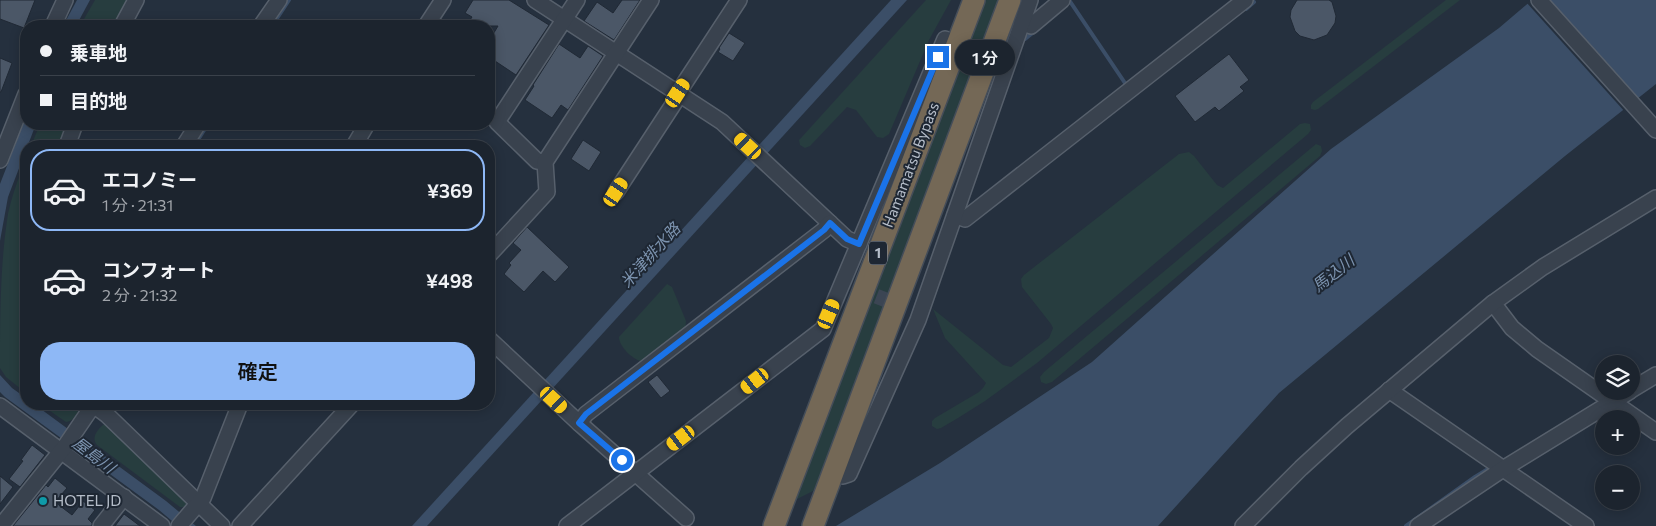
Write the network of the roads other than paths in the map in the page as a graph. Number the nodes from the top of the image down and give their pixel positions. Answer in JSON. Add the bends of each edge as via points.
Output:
{"nodes":[{"id":1,"x":64,"y":0,"type":"edge"},
{"id":2,"x":136,"y":0,"type":"edge"},
{"id":3,"x":279,"y":0,"type":"edge"},
{"id":4,"x":443,"y":0,"type":"edge"},
{"id":5,"x":535,"y":0,"type":"edge"},
{"id":6,"x":577,"y":0,"type":"edge"},
{"id":7,"x":651,"y":0,"type":"edge"},
{"id":8,"x":739,"y":0,"type":"edge"},
{"id":9,"x":974,"y":0,"type":"edge"},
{"id":10,"x":1010,"y":0,"type":"edge"},
{"id":11,"x":1030,"y":0,"type":"edge"},
{"id":12,"x":1062,"y":0,"type":"edge"},
{"id":13,"x":1245,"y":0,"type":"edge"},
{"id":14,"x":1539,"y":0,"type":"edge"},
{"id":15,"x":564,"y":19,"type":"junction"},
{"id":16,"x":56,"y":20,"type":"edge"},
{"id":17,"x":125,"y":20,"type":"edge"},
{"id":18,"x":265,"y":20,"type":"edge"},
{"id":19,"x":430,"y":20,"type":"edge"},
{"id":20,"x":1022,"y":23,"type":"junction"},
{"id":21,"x":957,"y":44,"type":"junction"},
{"id":22,"x":616,"y":53,"type":"junction"},
{"id":23,"x":679,"y":94,"type":"junction"},
{"id":24,"x":20,"y":109,"type":"edge"},
{"id":25,"x":1656,"y":130,"type":"edge"},
{"id":26,"x":0,"y":160,"type":"edge"},
{"id":27,"x":545,"y":162,"type":"junction"},
{"id":28,"x":616,"y":192,"type":"dead end"},
{"id":29,"x":1656,"y":198,"type":"edge"},
{"id":30,"x":955,"y":215,"type":"junction"},
{"id":31,"x":830,"y":223,"type":"junction"},
{"id":32,"x":859,"y":244,"type":"junction"},
{"id":33,"x":495,"y":248,"type":"edge"},
{"id":34,"x":1492,"y":303,"type":"junction"},
{"id":35,"x":495,"y":344,"type":"edge"},
{"id":36,"x":1656,"y":375,"type":"edge"},
{"id":37,"x":1640,"y":385,"type":"edge"},
{"id":38,"x":1389,"y":390,"type":"junction"},
{"id":39,"x":1616,"y":400,"type":"edge"},
{"id":40,"x":1613,"y":402,"type":"junction"},
{"id":41,"x":0,"y":406,"type":"edge"},
{"id":42,"x":89,"y":410,"type":"edge"},
{"id":43,"x":100,"y":410,"type":"edge"},
{"id":44,"x":238,"y":410,"type":"edge"},
{"id":45,"x":346,"y":410,"type":"edge"},
{"id":46,"x":579,"y":423,"type":"junction"},
{"id":47,"x":1656,"y":432,"type":"edge"},
{"id":48,"x":63,"y":448,"type":"junction"},
{"id":49,"x":1503,"y":469,"type":"junction"},
{"id":50,"x":636,"y":473,"type":"junction"},
{"id":51,"x":830,"y":480,"type":"junction"},
{"id":52,"x":124,"y":497,"type":"junction"},
{"id":53,"x":196,"y":506,"type":"junction"},
{"id":54,"x":686,"y":518,"type":"dead end"},
{"id":55,"x":1,"y":526,"type":"edge"},
{"id":56,"x":101,"y":526,"type":"edge"},
{"id":57,"x":162,"y":526,"type":"edge"},
{"id":58,"x":179,"y":526,"type":"edge"},
{"id":59,"x":222,"y":526,"type":"edge"},
{"id":60,"x":240,"y":526,"type":"edge"},
{"id":61,"x":567,"y":526,"type":"edge"},
{"id":62,"x":774,"y":526,"type":"edge"},
{"id":63,"x":813,"y":526,"type":"edge"},
{"id":64,"x":1243,"y":526,"type":"edge"},
{"id":65,"x":1418,"y":526,"type":"edge"},
{"id":66,"x":1586,"y":526,"type":"edge"}],
"edges":[{"from":1,"to":16,"type":"street"},
{"from":2,"to":17,"type":"street"},
{"from":3,"to":18,"type":"street"},
{"from":4,"to":19,"type":"street"},
{"from":5,"to":15,"type":"street"},
{"from":6,"to":15,"type":"street"},
{"from":7,"to":22,"type":"street"},
{"from":8,"to":23,"type":"street"},
{"from":9,"to":21,"type":"highway","name":"Hamamatsu Bypass","number":"1"},
{"from":10,"to":51,"type":"highway","number":"1"},
{"from":11,"to":20,"type":"street"},
{"from":12,"to":20,"type":"street","via":[[1031,26]]},
{"from":13,"to":30,"type":"street","via":[[965,219]]},
{"from":14,"to":25,"type":"street"},
{"from":15,"to":22,"type":"street"},
{"from":15,"to":27,"type":"street","via":[[497,122],[537,161]]},
{"from":20,"to":30,"type":"street"},
{"from":21,"to":32,"type":"street","via":[[945,39]]},
{"from":21,"to":62,"type":"highway","name":"Hamamatsu Bypass","number":"1"},
{"from":22,"to":23,"type":"street"},
{"from":22,"to":27,"type":"street"},
{"from":23,"to":28,"type":"street"},
{"from":23,"to":31,"type":"street","via":[[722,122]]},
{"from":24,"to":26,"type":"street"},
{"from":27,"to":33,"type":"street","via":[[547,192]]},
{"from":29,"to":34,"type":"street","via":[[1543,267]]},
{"from":30,"to":51,"type":"street","via":[[849,474]]},
{"from":31,"to":32,"type":"street","via":[[847,239]]},
{"from":31,"to":46,"type":"street","via":[[586,414]]},
{"from":32,"to":50,"type":"street","via":[[848,285],[823,329]]},
{"from":34,"to":38,"type":"street"},
{"from":34,"to":40,"type":"street","via":[[1512,328]]},
{"from":35,"to":46,"type":"street"},
{"from":36,"to":37,"type":"street"},
{"from":38,"to":49,"type":"street"},
{"from":38,"to":64,"type":"street","via":[[1301,468]]},
{"from":39,"to":40,"type":"street"},
{"from":40,"to":47,"type":"street"},
{"from":40,"to":49,"type":"street"},
{"from":41,"to":48,"type":"street"},
{"from":42,"to":48,"type":"street"},
{"from":43,"to":53,"type":"street"},
{"from":44,"to":53,"type":"street","via":[[203,498]]},
{"from":45,"to":60,"type":"street"},
{"from":46,"to":50,"type":"street"},
{"from":48,"to":52,"type":"street"},
{"from":48,"to":55,"type":"street"},
{"from":49,"to":65,"type":"street"},
{"from":49,"to":66,"type":"street"},
{"from":50,"to":54,"type":"street"},
{"from":50,"to":61,"type":"street"},
{"from":51,"to":63,"type":"highway","number":"1"},
{"from":52,"to":56,"type":"street"},
{"from":52,"to":57,"type":"street"},
{"from":53,"to":58,"type":"street"},
{"from":53,"to":59,"type":"street"}]}
